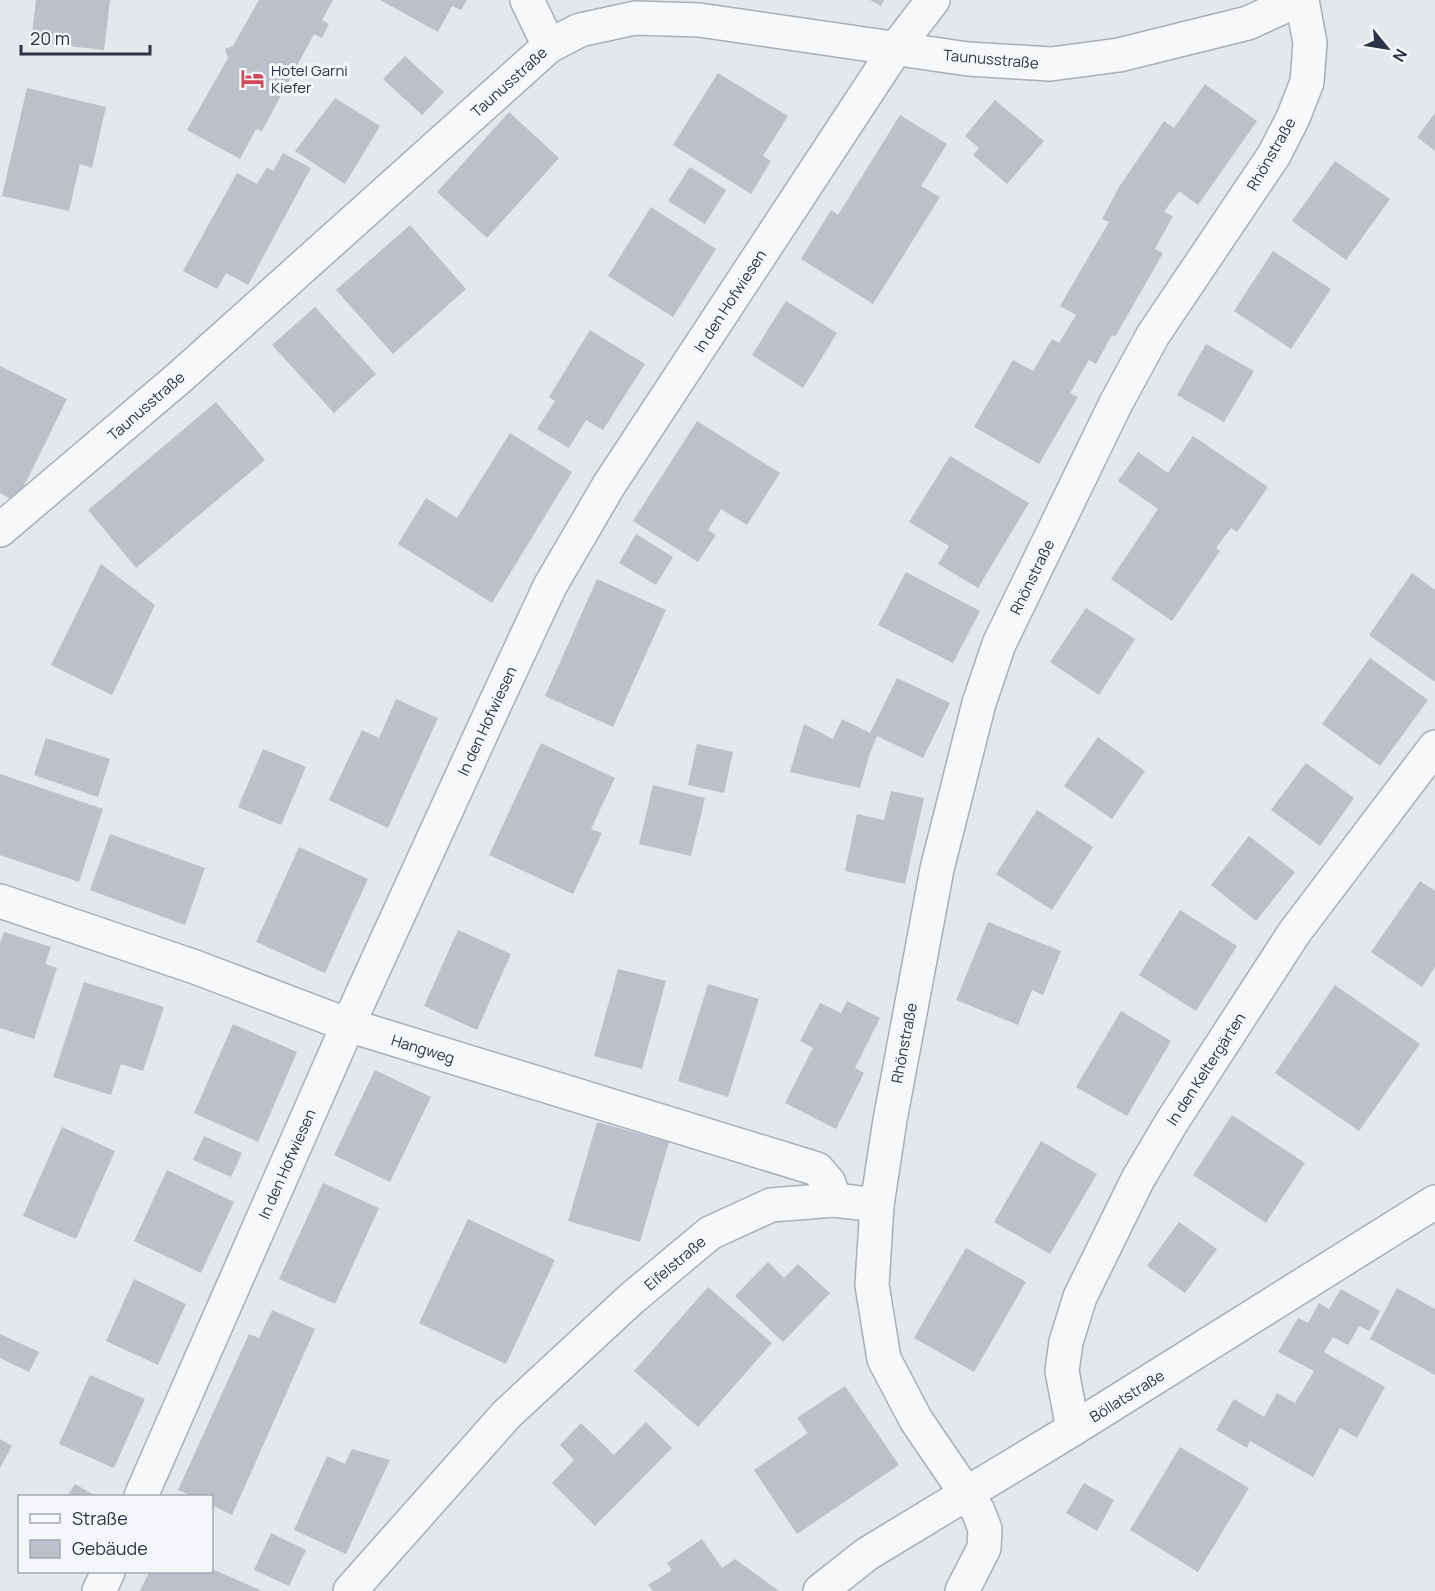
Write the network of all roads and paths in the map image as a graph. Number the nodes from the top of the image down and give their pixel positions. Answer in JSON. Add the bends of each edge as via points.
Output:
{"nodes":[{"id":1,"x":527,"y":0,"type":"edge"},
{"id":2,"x":933,"y":0,"type":"edge"},
{"id":3,"x":1300,"y":0,"type":"edge"},
{"id":4,"x":549,"y":46,"type":"junction"},
{"id":5,"x":896,"y":48,"type":"junction"},
{"id":6,"x":0,"y":530,"type":"edge"},
{"id":7,"x":1435,"y":747,"type":"edge"},
{"id":8,"x":0,"y":901,"type":"edge"},
{"id":9,"x":348,"y":1025,"type":"junction"},
{"id":10,"x":834,"y":1200,"type":"junction"},
{"id":11,"x":1435,"y":1202,"type":"edge"},
{"id":12,"x":877,"y":1205,"type":"junction"},
{"id":13,"x":1073,"y":1429,"type":"junction"},
{"id":14,"x":142,"y":1495,"type":"edge"},
{"id":15,"x":967,"y":1495,"type":"junction"},
{"id":16,"x":108,"y":1573,"type":"edge"},
{"id":17,"x":99,"y":1591,"type":"edge"},
{"id":18,"x":350,"y":1591,"type":"edge"},
{"id":19,"x":820,"y":1591,"type":"edge"},
{"id":20,"x":962,"y":1591,"type":"edge"}],
"edges":[{"from":1,"to":4,"type":"street"},
{"from":2,"to":5,"type":"street","name":"In den Hofwiesen"},
{"from":3,"to":5,"type":"street","name":"Taunusstraße","via":[[1248,23],[1119,55],[1051,64],[968,59]]},
{"from":3,"to":12,"type":"street","name":"Rhönstraße","via":[[1310,43],[1307,82],[1293,118],[1274,155],[1148,345],[999,644],[979,703],[937,869]]},
{"from":4,"to":5,"type":"street","name":"Taunusstraße","via":[[580,30],[634,18],[699,20]]},
{"from":4,"to":6,"type":"street","name":"Taunusstraße","via":[[180,377]]},
{"from":5,"to":9,"type":"street","name":"In den Hofwiesen","via":[[609,486],[550,586]]},
{"from":7,"to":13,"type":"street","name":"In den Keltergärten","via":[[1294,933],[1138,1179],[1080,1297],[1066,1342],[1062,1371]]},
{"from":8,"to":9,"type":"street","name":"Hangweg","via":[[195,967]]},
{"from":9,"to":10,"type":"street","name":"Hangweg","via":[[817,1169],[829,1183]]},
{"from":9,"to":14,"type":"street","name":"In den Hofwiesen"},
{"from":10,"to":12,"type":"street","name":"Eifelstraße"},
{"from":10,"to":18,"type":"street","name":"Eifelstraße","via":[[771,1205],[710,1233],[631,1299],[507,1414]]},
{"from":11,"to":13,"type":"street","name":"Böllatstraße"},
{"from":12,"to":15,"type":"street","via":[[872,1285],[884,1359],[915,1420]]},
{"from":13,"to":15,"type":"street","name":"Böllatstraße"},
{"from":15,"to":19,"type":"street","name":"Böllatstraße","via":[[867,1554]]},
{"from":15,"to":20,"type":"street","via":[[985,1529],[984,1548]]},
{"from":16,"to":17,"type":"street"}]}
